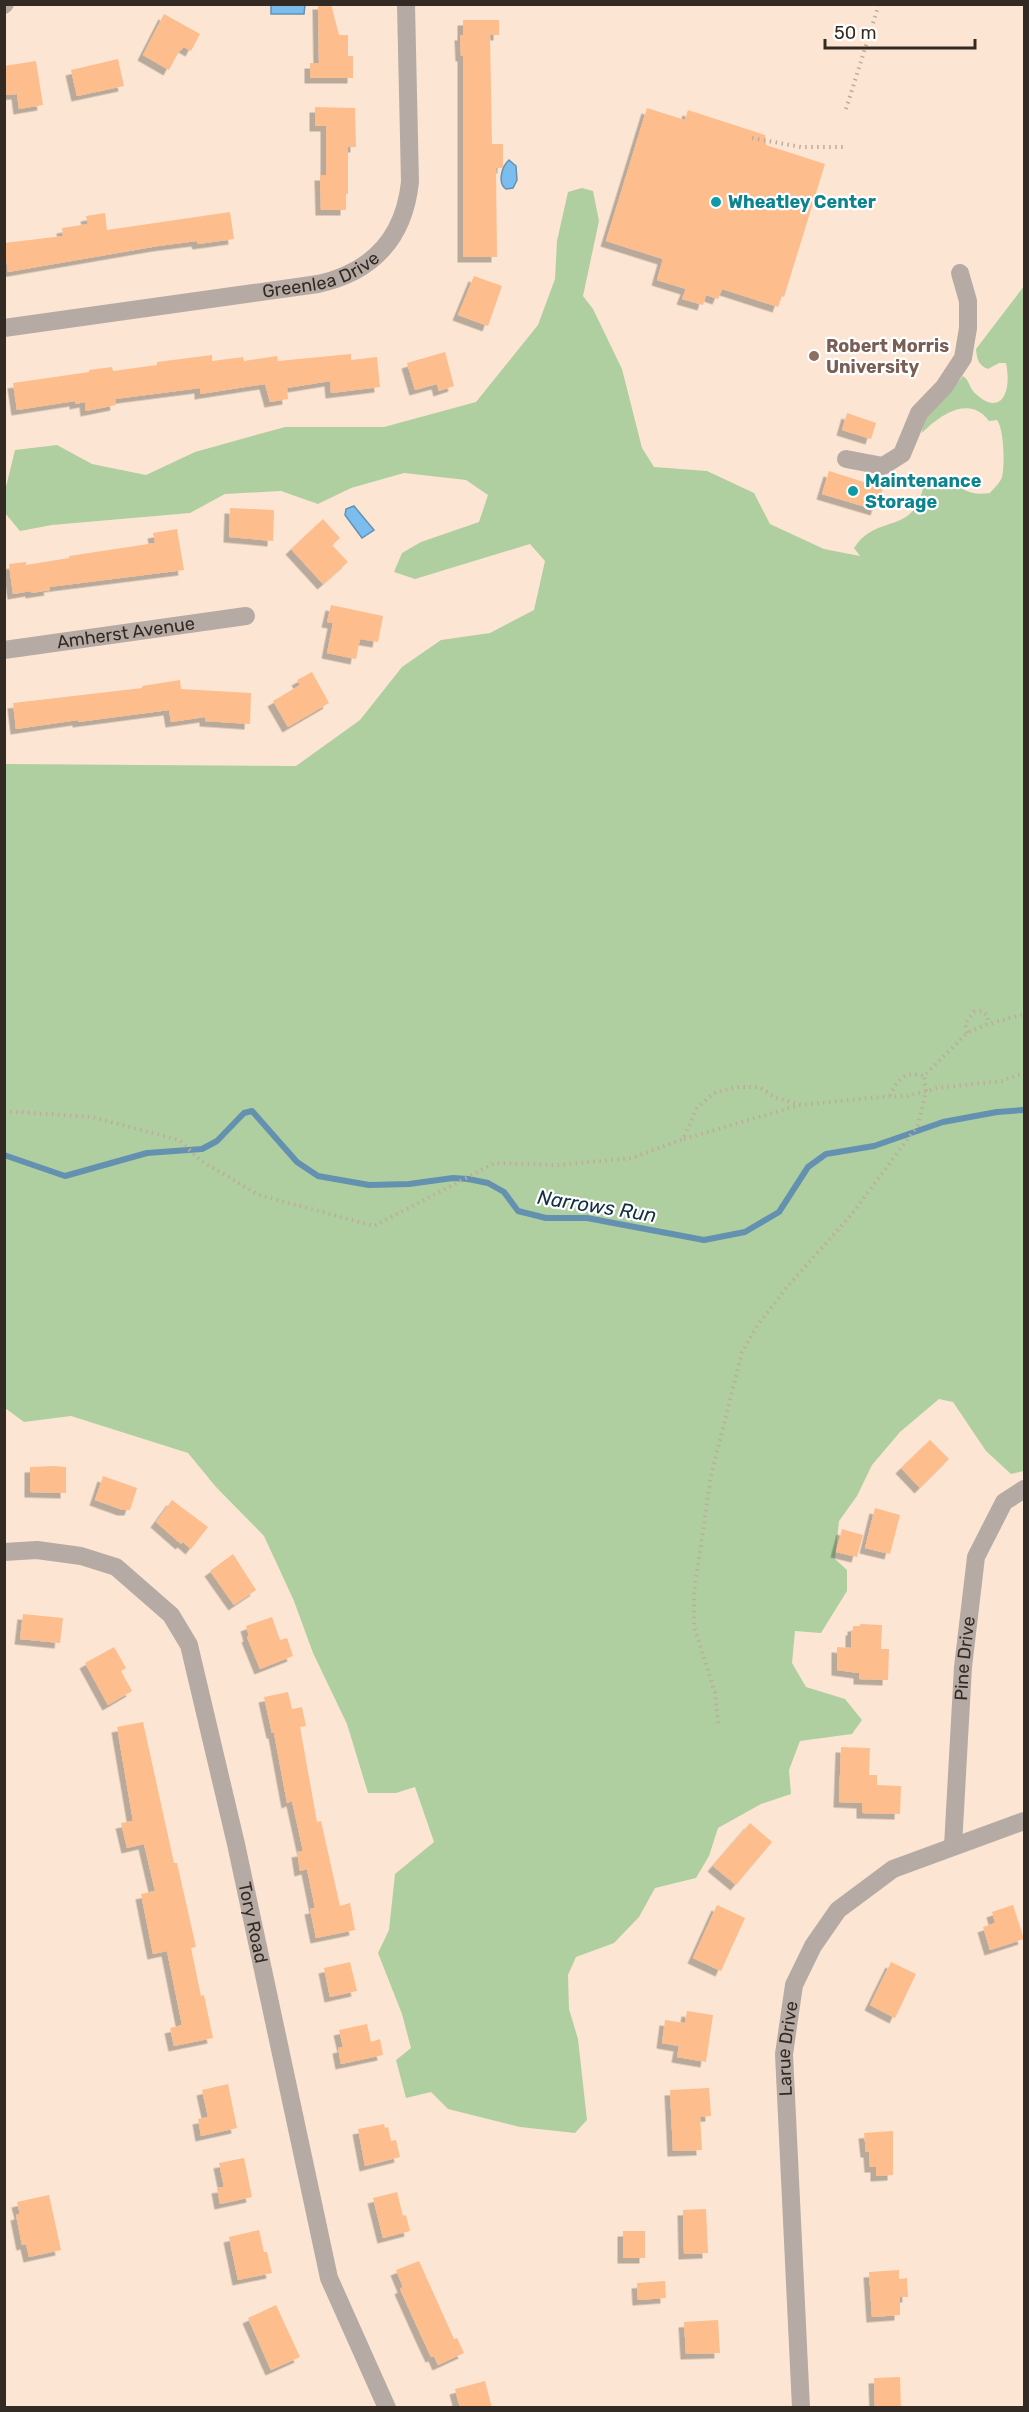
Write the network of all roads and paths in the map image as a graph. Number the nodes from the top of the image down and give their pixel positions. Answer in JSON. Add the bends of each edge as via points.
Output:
{"nodes":[{"id":1,"x":406,"y":4,"type":"edge"},
{"id":2,"x":879,"y":4,"type":"edge"},
{"id":3,"x":846,"y":109,"type":"dead end"},
{"id":4,"x":752,"y":138,"type":"dead end"},
{"id":5,"x":843,"y":147,"type":"dead end"},
{"id":6,"x":960,"y":273,"type":"dead end"},
{"id":7,"x":4,"y":328,"type":"edge"},
{"id":8,"x":846,"y":459,"type":"dead end"},
{"id":9,"x":246,"y":616,"type":"dead end"},
{"id":10,"x":4,"y":650,"type":"edge"},
{"id":11,"x":1024,"y":1014,"type":"edge"},
{"id":12,"x":988,"y":1024,"type":"junction"},
{"id":13,"x":967,"y":1033,"type":"junction"},
{"id":14,"x":1024,"y":1073,"type":"edge"},
{"id":15,"x":924,"y":1076,"type":"junction"},
{"id":16,"x":927,"y":1090,"type":"junction"},
{"id":17,"x":890,"y":1096,"type":"junction"},
{"id":18,"x":801,"y":1105,"type":"junction"},
{"id":19,"x":4,"y":1111,"type":"edge"},
{"id":20,"x":683,"y":1139,"type":"junction"},
{"id":21,"x":1024,"y":1489,"type":"edge"},
{"id":22,"x":4,"y":1552,"type":"edge"},
{"id":23,"x":718,"y":1723,"type":"dead end"},
{"id":24,"x":1024,"y":1821,"type":"edge"},
{"id":25,"x":953,"y":1846,"type":"junction"},
{"id":26,"x":387,"y":2408,"type":"edge"},
{"id":27,"x":801,"y":2408,"type":"edge"}],
"edges":[{"from":1,"to":7,"type":"street","name":"Greenlea Drive","via":[[408,201],[393,236],[367,263],[318,284]]},
{"from":2,"to":3,"type":"path"},
{"from":4,"to":5,"type":"path","via":[[801,147]]},
{"from":6,"to":8,"type":"street","via":[[968,300],[963,358],[944,387],[919,413],[902,454],[883,466]]},
{"from":9,"to":10,"type":"street","name":"Amherst Avenue"},
{"from":11,"to":12,"type":"path"},
{"from":12,"to":13,"type":"path"},
{"from":12,"to":13,"type":"path","via":[[988,1016],[982,1011],[974,1012],[965,1024]]},
{"from":13,"to":15,"type":"path"},
{"from":14,"to":16,"type":"path","via":[[1002,1081]]},
{"from":15,"to":16,"type":"path"},
{"from":15,"to":17,"type":"path","via":[[902,1076]]},
{"from":16,"to":17,"type":"path"},
{"from":16,"to":23,"type":"path","via":[[918,1125],[899,1152],[852,1214],[787,1287],[742,1352],[711,1476],[694,1593],[694,1626],[715,1693]]},
{"from":17,"to":18,"type":"path"},
{"from":18,"to":20,"type":"path"},
{"from":18,"to":20,"type":"path","via":[[776,1098],[759,1087],[736,1087],[714,1093],[697,1108]]},
{"from":19,"to":20,"type":"path","via":[[92,1117],[179,1140],[201,1161],[259,1195],[374,1226],[495,1163],[559,1166],[632,1158]]},
{"from":21,"to":25,"type":"street","name":"Pine Drive","via":[[1004,1502],[976,1557],[963,1667]]},
{"from":22,"to":26,"type":"street","name":"Tory Road","via":[[37,1550],[81,1556],[116,1568],[171,1615],[189,1645],[329,2277]]},
{"from":24,"to":25,"type":"street","name":"Larue Drive"},
{"from":25,"to":27,"type":"street","name":"Larue Drive","via":[[893,1869],[838,1910],[813,1946],[794,1985],[784,2054]]}]}
